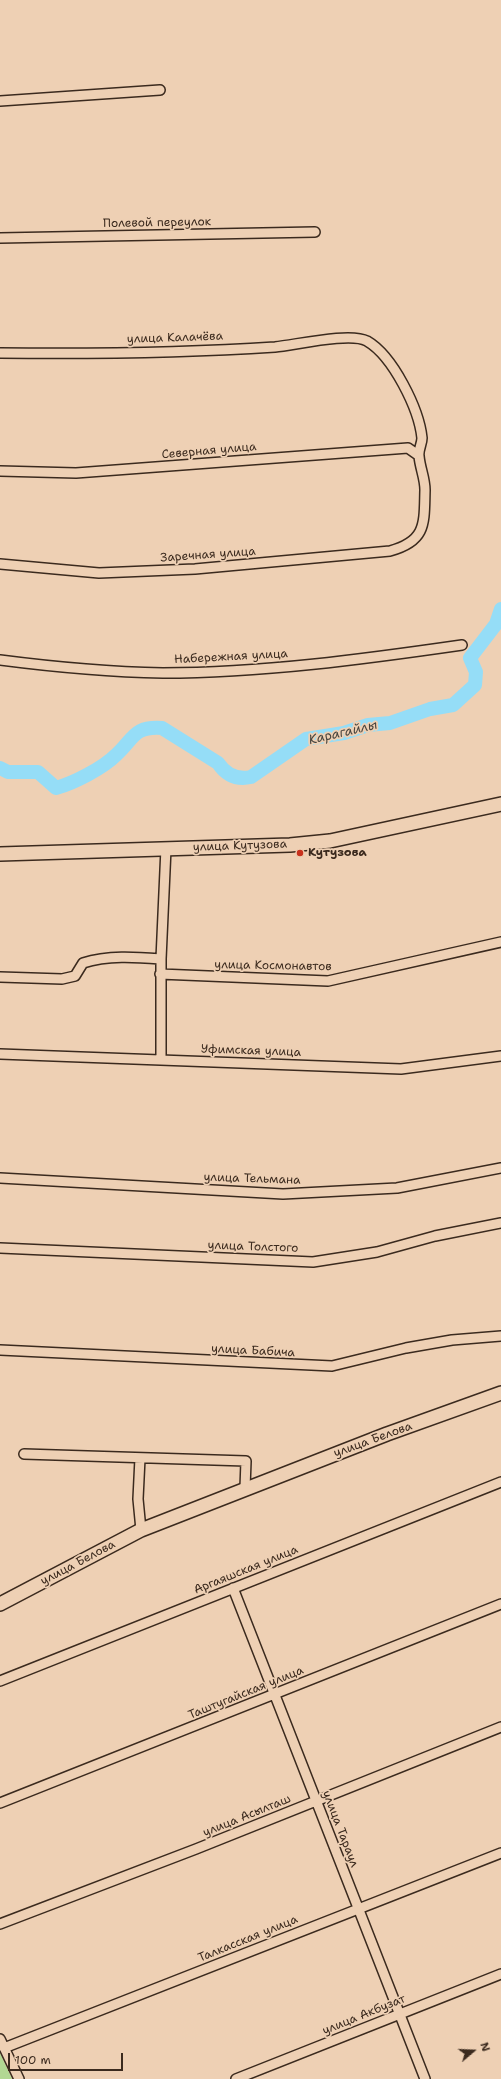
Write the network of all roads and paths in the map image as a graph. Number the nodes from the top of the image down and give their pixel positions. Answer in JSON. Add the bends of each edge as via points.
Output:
{"nodes":[{"id":1,"x":160,"y":90,"type":"dead end"},
{"id":2,"x":0,"y":101,"type":"edge"},
{"id":3,"x":314,"y":232,"type":"dead end"},
{"id":4,"x":0,"y":238,"type":"edge"},
{"id":5,"x":0,"y":353,"type":"edge"},
{"id":6,"x":418,"y":455,"type":"junction"},
{"id":7,"x":0,"y":471,"type":"edge"},
{"id":8,"x":0,"y":564,"type":"edge"},
{"id":9,"x":462,"y":646,"type":"dead end"},
{"id":10,"x":0,"y":660,"type":"edge"},
{"id":11,"x":501,"y":804,"type":"edge"},
{"id":12,"x":166,"y":848,"type":"junction"},
{"id":13,"x":0,"y":854,"type":"edge"},
{"id":14,"x":501,"y":942,"type":"edge"},
{"id":15,"x":161,"y":959,"type":"junction"},
{"id":16,"x":160,"y":974,"type":"junction"},
{"id":17,"x":0,"y":977,"type":"edge"},
{"id":18,"x":0,"y":1054,"type":"edge"},
{"id":19,"x":501,"y":1056,"type":"edge"},
{"id":20,"x":160,"y":1059,"type":"junction"},
{"id":21,"x":501,"y":1168,"type":"edge"},
{"id":22,"x":0,"y":1178,"type":"edge"},
{"id":23,"x":501,"y":1223,"type":"edge"},
{"id":24,"x":0,"y":1248,"type":"edge"},
{"id":25,"x":501,"y":1336,"type":"edge"},
{"id":26,"x":0,"y":1350,"type":"edge"},
{"id":27,"x":501,"y":1393,"type":"edge"},
{"id":28,"x":24,"y":1454,"type":"dead end"},
{"id":29,"x":140,"y":1458,"type":"junction"},
{"id":30,"x":501,"y":1482,"type":"edge"},
{"id":31,"x":245,"y":1488,"type":"junction"},
{"id":32,"x":141,"y":1530,"type":"junction"},
{"id":33,"x":233,"y":1588,"type":"junction"},
{"id":34,"x":0,"y":1604,"type":"edge"},
{"id":35,"x":501,"y":1604,"type":"edge"},
{"id":36,"x":0,"y":1681,"type":"edge"},
{"id":37,"x":275,"y":1695,"type":"junction"},
{"id":38,"x":501,"y":1727,"type":"edge"},
{"id":39,"x":316,"y":1801,"type":"junction"},
{"id":40,"x":0,"y":1803,"type":"edge"},
{"id":41,"x":501,"y":1853,"type":"edge"},
{"id":42,"x":359,"y":1909,"type":"junction"},
{"id":43,"x":0,"y":1924,"type":"edge"},
{"id":44,"x":501,"y":1974,"type":"edge"},
{"id":45,"x":400,"y":2014,"type":"junction"},
{"id":46,"x":0,"y":2039,"type":"edge"},
{"id":47,"x":4,"y":2048,"type":"junction"},
{"id":48,"x":19,"y":2079,"type":"edge"},
{"id":49,"x":236,"y":2079,"type":"edge"},
{"id":50,"x":425,"y":2079,"type":"edge"}],
"edges":[{"from":1,"to":2,"type":"street"},
{"from":3,"to":4,"type":"street","name":"Полевой переулок"},
{"from":5,"to":6,"type":"street","name":"улица Калачёва","via":[[73,354],[276,347],[351,338],[366,341],[378,350],[400,379],[417,414],[422,440]]},
{"from":6,"to":7,"type":"street","name":"Северная улица","via":[[408,448],[76,473]]},
{"from":6,"to":8,"type":"street","name":"Заречная улица","via":[[424,477],[423,528],[415,540],[405,547],[390,551],[195,569],[99,574]]},
{"from":9,"to":10,"type":"street","name":"Набережная улица","via":[[275,668],[163,673],[40,666]]},
{"from":11,"to":12,"type":"main road","name":"улица Кутузова","via":[[330,841],[290,845]]},
{"from":12,"to":13,"type":"main road","name":"улица Кутузова"},
{"from":12,"to":15,"type":"street"},
{"from":14,"to":16,"type":"street","name":"улица Космонавтов","via":[[328,981]]},
{"from":15,"to":16,"type":"street"},
{"from":15,"to":17,"type":"street","via":[[128,957],[93,960],[83,963],[75,976],[62,979]]},
{"from":16,"to":20,"type":"street"},
{"from":18,"to":20,"type":"street","name":"Уфимская улица"},
{"from":19,"to":20,"type":"street","name":"Уфимская улица","via":[[401,1069]]},
{"from":21,"to":22,"type":"street","name":"улица Тельмана","via":[[397,1188],[283,1194]]},
{"from":23,"to":24,"type":"street","name":"улица Толстого","via":[[434,1236],[377,1252],[313,1262]]},
{"from":25,"to":26,"type":"street","name":"улица Бабича","via":[[422,1345],[332,1366]]},
{"from":27,"to":31,"type":"main road","name":"улица Белова"},
{"from":28,"to":29,"type":"street"},
{"from":29,"to":31,"type":"street","via":[[246,1461]]},
{"from":29,"to":32,"type":"street","via":[[138,1499]]},
{"from":30,"to":33,"type":"street","name":"Аргаяшская улица"},
{"from":31,"to":32,"type":"main road","name":"улица Белова"},
{"from":32,"to":34,"type":"main road","name":"улица Белова"},
{"from":33,"to":36,"type":"street","name":"Аргаяшская улица"},
{"from":33,"to":37,"type":"street","name":"улица Тараул"},
{"from":35,"to":37,"type":"street","name":"Таштугайская улица"},
{"from":37,"to":39,"type":"street","name":"улица Тараул"},
{"from":37,"to":40,"type":"street","name":"Таштугайская улица"},
{"from":38,"to":39,"type":"street","name":"улица Асылташ"},
{"from":39,"to":42,"type":"street","name":"улица Тараул"},
{"from":39,"to":43,"type":"street","name":"улица Асылташ"},
{"from":41,"to":42,"type":"street","name":"Талкасская улица"},
{"from":42,"to":45,"type":"street","name":"улица Тараул"},
{"from":42,"to":47,"type":"street","name":"Талкасская улица"},
{"from":44,"to":45,"type":"street","name":"улица Акбузат"},
{"from":45,"to":49,"type":"street","name":"улица Акбузат"},
{"from":45,"to":50,"type":"street","name":"улица Тараул"},
{"from":46,"to":47,"type":"street"},
{"from":47,"to":48,"type":"street"}]}
